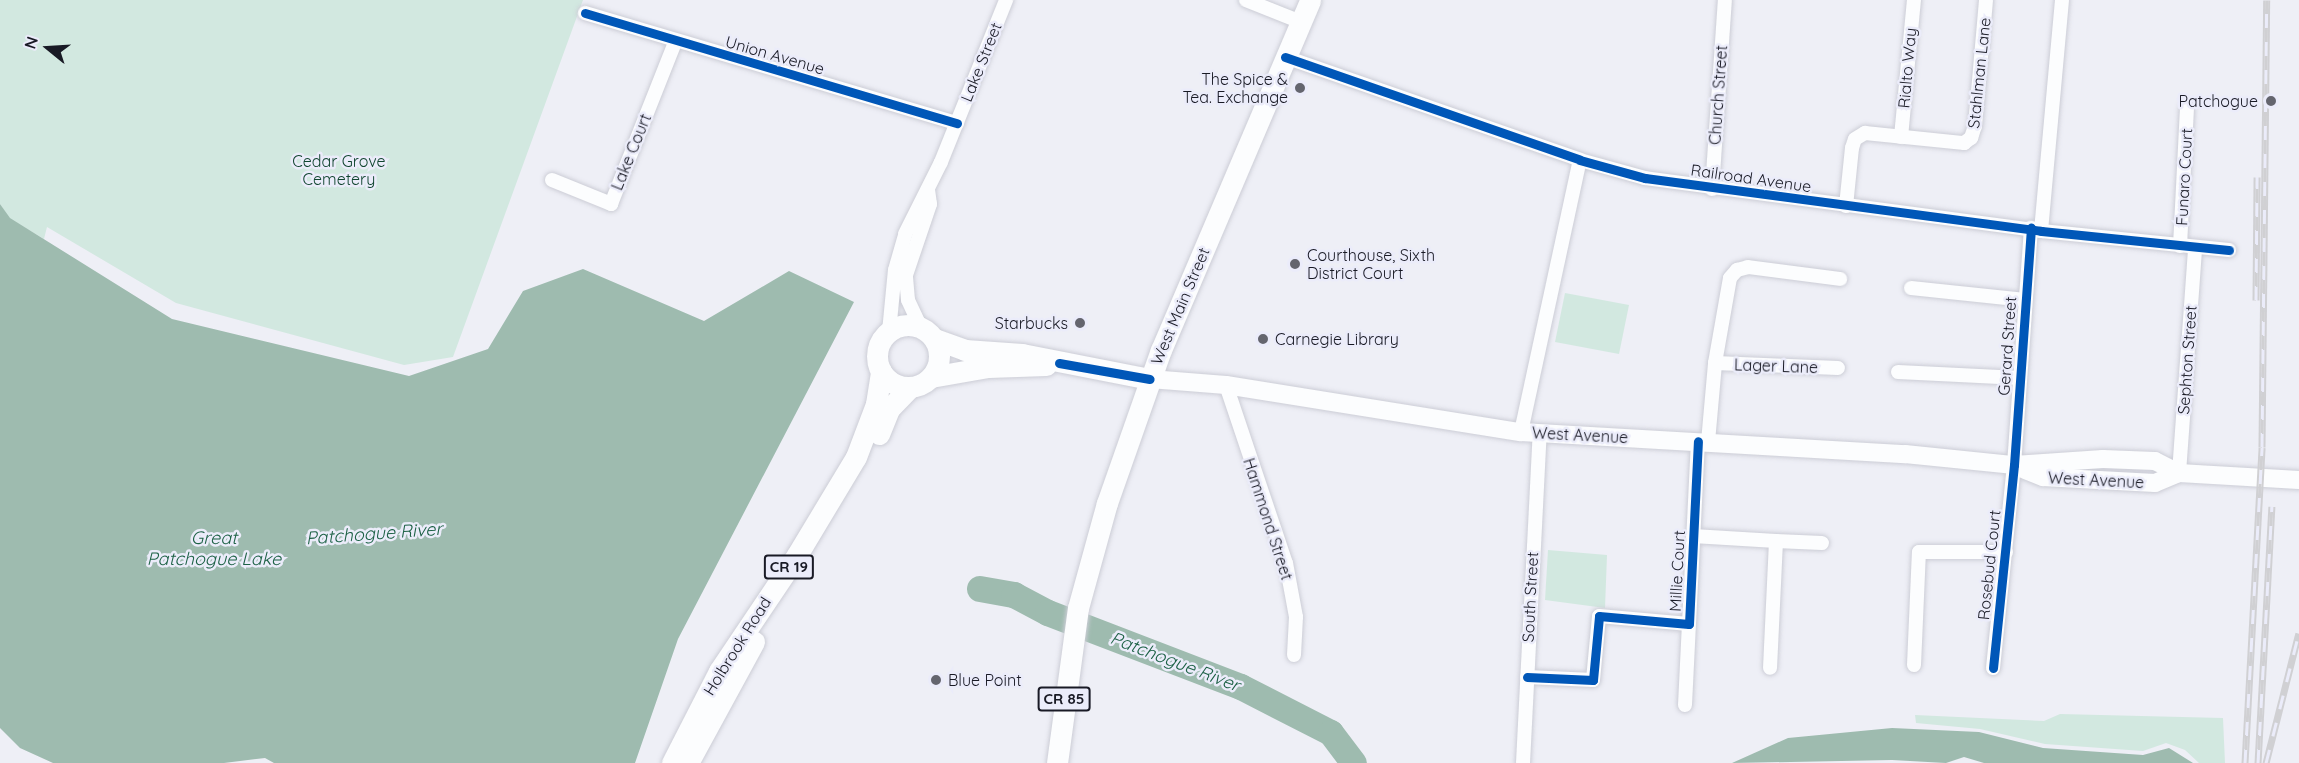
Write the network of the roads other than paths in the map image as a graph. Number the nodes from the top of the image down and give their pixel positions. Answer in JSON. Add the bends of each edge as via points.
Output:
{"nodes":[{"id":1,"x":1006,"y":0,"type":"edge"},
{"id":2,"x":1246,"y":0,"type":"edge"},
{"id":3,"x":1310,"y":0,"type":"edge"},
{"id":4,"x":1725,"y":0,"type":"edge"},
{"id":5,"x":1914,"y":0,"type":"edge"},
{"id":6,"x":1986,"y":0,"type":"edge"},
{"id":7,"x":2062,"y":0,"type":"edge"},
{"id":8,"x":585,"y":13,"type":"dead end"},
{"id":9,"x":1301,"y":22,"type":"junction"},
{"id":10,"x":675,"y":42,"type":"junction"},
{"id":11,"x":1286,"y":57,"type":"junction"},
{"id":12,"x":2187,"y":108,"type":"dead end"},
{"id":13,"x":957,"y":123,"type":"junction"},
{"id":14,"x":1900,"y":137,"type":"junction"},
{"id":15,"x":1580,"y":160,"type":"junction"},
{"id":16,"x":552,"y":180,"type":"dead end"},
{"id":17,"x":928,"y":189,"type":"junction"},
{"id":18,"x":1712,"y":189,"type":"junction"},
{"id":19,"x":1846,"y":206,"type":"junction"},
{"id":20,"x":2036,"y":230,"type":"junction"},
{"id":21,"x":2180,"y":246,"type":"junction"},
{"id":22,"x":2195,"y":248,"type":"junction"},
{"id":23,"x":2229,"y":249,"type":"dead end"},
{"id":24,"x":1840,"y":279,"type":"dead end"},
{"id":25,"x":1911,"y":288,"type":"dead end"},
{"id":26,"x":2025,"y":300,"type":"junction"},
{"id":27,"x":889,"y":332,"type":"junction"},
{"id":28,"x":928,"y":334,"type":"junction"},
{"id":29,"x":1059,"y":363,"type":"junction"},
{"id":30,"x":1715,"y":363,"type":"junction"},
{"id":31,"x":1838,"y":368,"type":"dead end"},
{"id":32,"x":881,"y":370,"type":"junction"},
{"id":33,"x":1898,"y":372,"type":"dead end"},
{"id":34,"x":931,"y":377,"type":"junction"},
{"id":35,"x":2020,"y":378,"type":"junction"},
{"id":36,"x":1150,"y":379,"type":"junction"},
{"id":37,"x":1226,"y":385,"type":"junction"},
{"id":38,"x":910,"y":387,"type":"junction"},
{"id":39,"x":1521,"y":432,"type":"junction"},
{"id":40,"x":1540,"y":432,"type":"junction"},
{"id":41,"x":1703,"y":442,"type":"junction"},
{"id":42,"x":2014,"y":465,"type":"junction"},
{"id":43,"x":2179,"y":473,"type":"junction"},
{"id":44,"x":2299,"y":480,"type":"edge"},
{"id":45,"x":1693,"y":536,"type":"junction"},
{"id":46,"x":1776,"y":541,"type":"junction"},
{"id":47,"x":1822,"y":543,"type":"dead end"},
{"id":48,"x":2006,"y":552,"type":"junction"},
{"id":49,"x":1689,"y":624,"type":"junction"},
{"id":50,"x":1294,"y":655,"type":"dead end"},
{"id":51,"x":1914,"y":664,"type":"dead end"},
{"id":52,"x":1770,"y":668,"type":"dead end"},
{"id":53,"x":1993,"y":668,"type":"dead end"},
{"id":54,"x":1527,"y":677,"type":"junction"},
{"id":55,"x":1685,"y":705,"type":"dead end"},
{"id":56,"x":672,"y":763,"type":"edge"},
{"id":57,"x":688,"y":763,"type":"edge"},
{"id":58,"x":1057,"y":763,"type":"edge"},
{"id":59,"x":1523,"y":763,"type":"edge"}],
"edges":[{"from":1,"to":13,"type":"street","name":"Lake Street"},
{"from":2,"to":9,"type":"street"},
{"from":3,"to":9,"type":"main road","name":"West Main Street"},
{"from":4,"to":18,"type":"street","name":"Church Street"},
{"from":5,"to":14,"type":"street","name":"Rialto Way"},
{"from":6,"to":14,"type":"street","name":"Stahlman Lane","via":[[1976,126],[1971,138],[1965,143]]},
{"from":7,"to":20,"type":"street","name":"Gerard Street"},
{"from":8,"to":10,"type":"street","name":"Union Avenue"},
{"from":9,"to":11,"type":"main road","name":"West Main Street"},
{"from":10,"to":13,"type":"street","name":"Union Avenue"},
{"from":10,"to":16,"type":"street","name":"Lake Court","via":[[611,204]]},
{"from":11,"to":15,"type":"street","name":"Railroad Avenue"},
{"from":11,"to":36,"type":"main road","name":"West Main Street"},
{"from":12,"to":21,"type":"street","name":"Funaro Court"},
{"from":13,"to":17,"type":"street","name":"Lake Street"},
{"from":14,"to":19,"type":"street","name":"Stahlman Lane","via":[[1865,133],[1855,139]]},
{"from":15,"to":18,"type":"street","name":"Railroad Avenue","via":[[1645,178]]},
{"from":15,"to":39,"type":"street"},
{"from":17,"to":27,"type":"street","via":[[919,200],[898,255]]},
{"from":17,"to":28,"type":"street","via":[[930,204],[906,275],[908,300]]},
{"from":18,"to":19,"type":"street","name":"Railroad Avenue"},
{"from":19,"to":20,"type":"street","name":"Railroad Avenue"},
{"from":20,"to":21,"type":"street","name":"Railroad Avenue"},
{"from":20,"to":26,"type":"street","name":"Gerard Street"},
{"from":21,"to":22,"type":"street","name":"Railroad Avenue"},
{"from":22,"to":23,"type":"street","name":"Railroad Avenue"},
{"from":22,"to":43,"type":"street","name":"Sephton Street"},
{"from":24,"to":30,"type":"street","name":"Lager Lane","via":[[1748,267],[1737,270],[1730,278]]},
{"from":25,"to":26,"type":"street"},
{"from":26,"to":35,"type":"street","name":"Gerard Street"},
{"from":27,"to":28,"type":"main road","name":"Holbrook Road","number":"CR 19","via":[[904,325]]},
{"from":27,"to":32,"type":"main road","name":"Holbrook Road","number":"CR 19","via":[[879,346]]},
{"from":28,"to":29,"type":"main road","name":"Holbrook Road","number":"CR 19","via":[[965,350],[1022,354]]},
{"from":28,"to":34,"type":"main road","via":[[939,363]]},
{"from":29,"to":34,"type":"main road","name":"Holbrook Road","number":"CR 19","via":[[988,367]]},
{"from":29,"to":36,"type":"main road","name":"Holbrook Road","number":"CR 19"},
{"from":30,"to":31,"type":"street","name":"Lager Lane"},
{"from":30,"to":41,"type":"street","name":"Lager Lane"},
{"from":32,"to":38,"type":"main road","via":[[896,384]]},
{"from":32,"to":56,"type":"main road","name":"Holbrook Road","number":"CR 19","via":[[876,404],[856,458],[719,671]]},
{"from":33,"to":35,"type":"street"},
{"from":34,"to":38,"type":"main road","name":"Holbrook Road","number":"CR 19"},
{"from":35,"to":42,"type":"street","name":"Gerard Street"},
{"from":36,"to":37,"type":"main road","name":"West Avenue","number":"CR 19"},
{"from":36,"to":58,"type":"main road","name":"West Main Street","number":"CR 85","via":[[1078,608]]},
{"from":37,"to":39,"type":"main road","name":"West Avenue","number":"CR 19"},
{"from":37,"to":50,"type":"street","name":"Hammond Street","via":[[1286,563],[1296,617]]},
{"from":38,"to":57,"type":"main road","name":"Holbrook Road","number":"CR 19","via":[[889,409],[864,469],[738,667]]},
{"from":39,"to":40,"type":"main road","name":"West Avenue","number":"CR 19"},
{"from":40,"to":41,"type":"main road","name":"West Avenue","number":"CR 19"},
{"from":40,"to":54,"type":"street","name":"South Street"},
{"from":41,"to":42,"type":"main road","name":"West Avenue","number":"CR 19"},
{"from":41,"to":45,"type":"street","name":"Millie Court"},
{"from":42,"to":43,"type":"main road","name":"West Avenue","number":"CR 19","via":[[2103,459],[2155,461]]},
{"from":42,"to":48,"type":"street","name":"Rosebud Court"},
{"from":43,"to":44,"type":"main road","name":"West Avenue","number":"CR 19"},
{"from":45,"to":46,"type":"street","name":"Millie Court"},
{"from":45,"to":49,"type":"street","name":"Millie Court"},
{"from":46,"to":47,"type":"street","name":"Millie Court"},
{"from":46,"to":52,"type":"street"},
{"from":48,"to":51,"type":"street","name":"Rosebud Court","via":[[1919,552]]},
{"from":48,"to":53,"type":"street","name":"Rosebud Court"},
{"from":49,"to":54,"type":"street","name":"Millie Court","via":[[1599,616],[1593,681]]},
{"from":49,"to":55,"type":"street","name":"Millie Court"},
{"from":54,"to":59,"type":"street","name":"South Street"}]}
